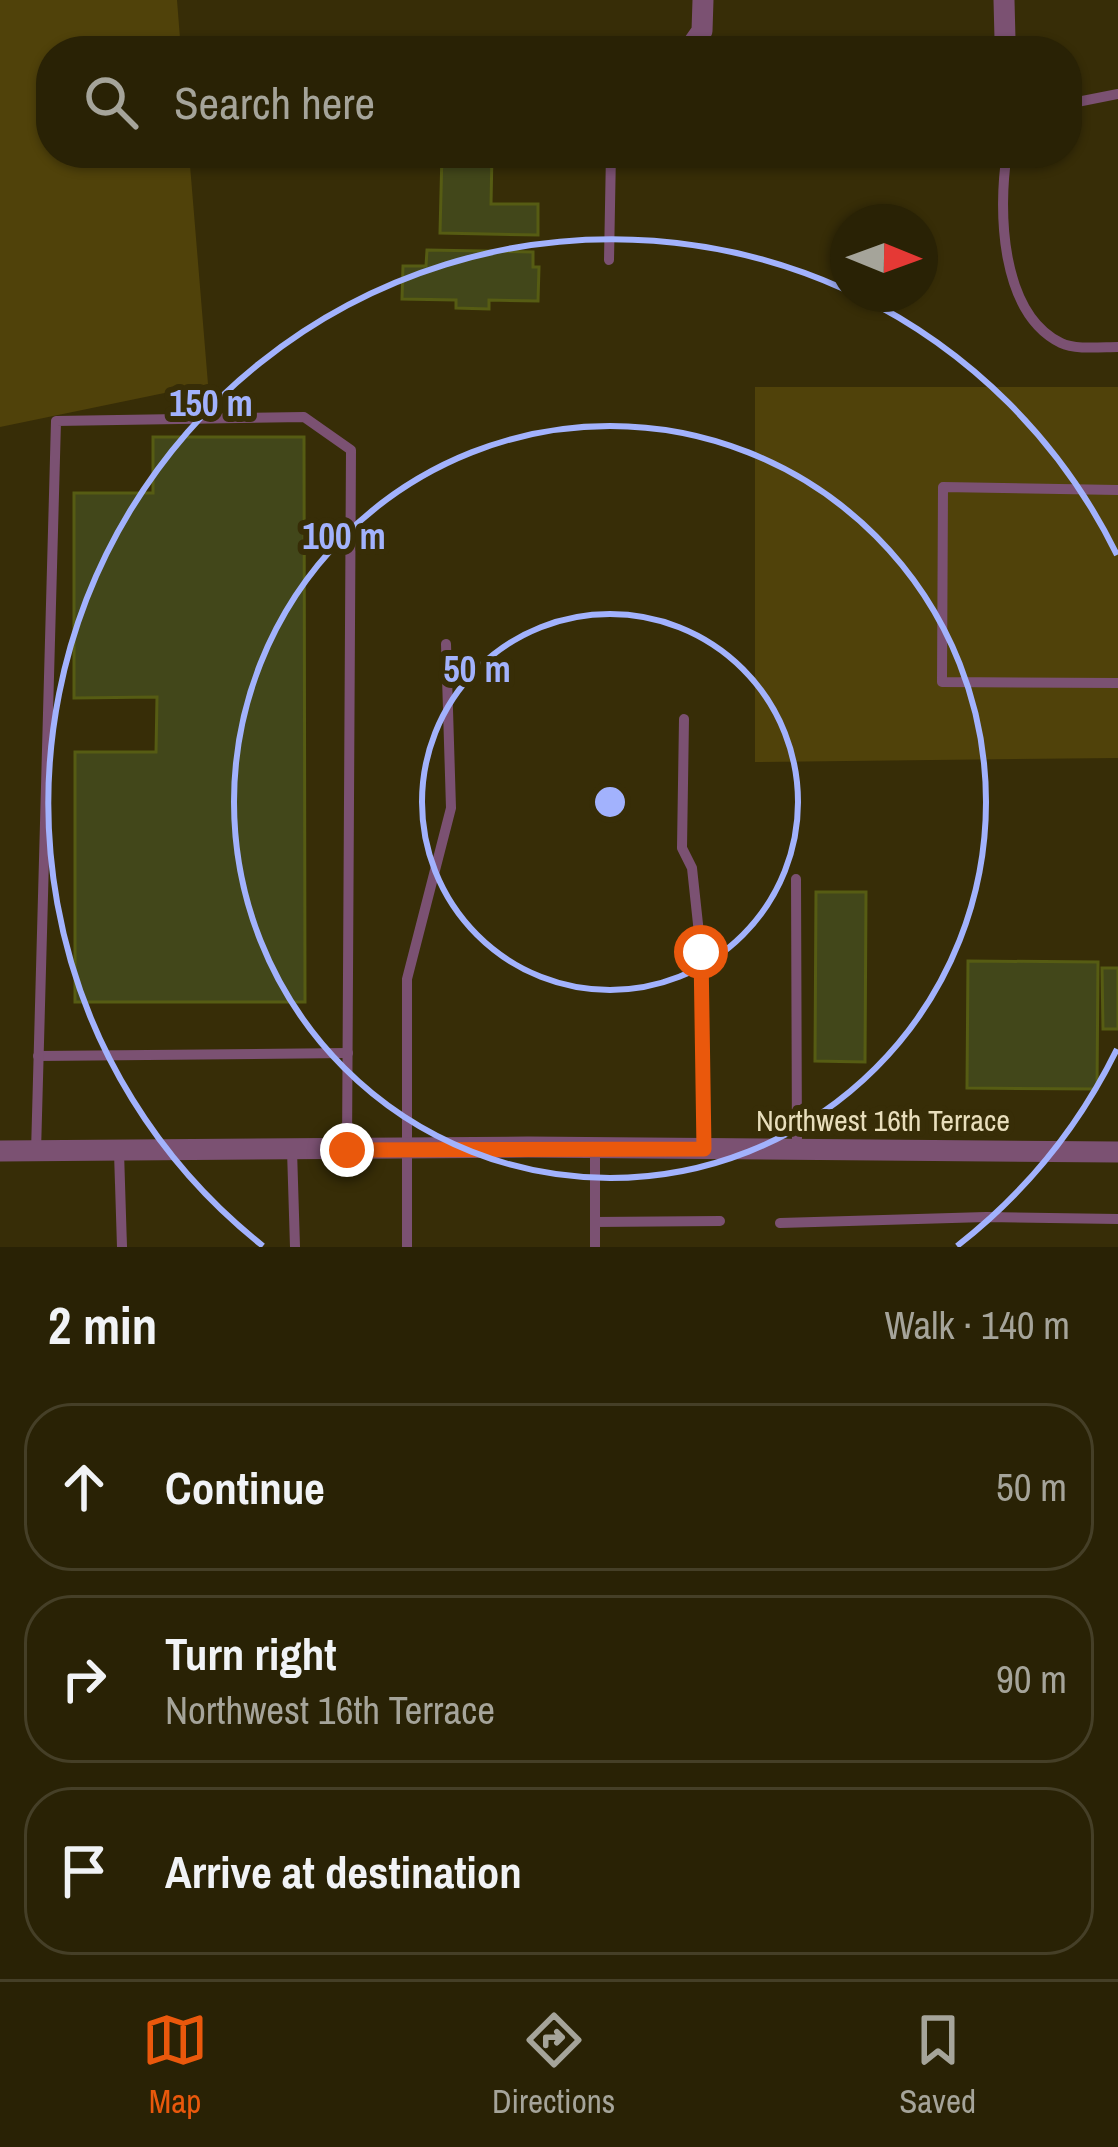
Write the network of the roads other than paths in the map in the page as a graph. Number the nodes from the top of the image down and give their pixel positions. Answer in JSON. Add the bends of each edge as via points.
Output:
{"nodes":[{"id":1,"x":703,"y":0,"type":"edge"},
{"id":2,"x":1004,"y":0,"type":"edge"},
{"id":3,"x":699,"y":36,"type":"edge"},
{"id":4,"x":1004,"y":36,"type":"edge"},
{"id":5,"x":1118,"y":94,"type":"edge"},
{"id":6,"x":1082,"y":101,"type":"edge"},
{"id":7,"x":611,"y":168,"type":"edge"},
{"id":8,"x":1005,"y":168,"type":"edge"},
{"id":9,"x":609,"y":260,"type":"dead end"},
{"id":10,"x":1118,"y":347,"type":"edge"},
{"id":11,"x":1118,"y":490,"type":"edge"},
{"id":12,"x":446,"y":644,"type":"dead end"},
{"id":13,"x":1118,"y":683,"type":"edge"},
{"id":14,"x":684,"y":719,"type":"dead end"},
{"id":15,"x":796,"y":879,"type":"dead end"},
{"id":16,"x":348,"y":1053,"type":"junction"},
{"id":17,"x":38,"y":1056,"type":"junction"},
{"id":18,"x":596,"y":1148,"type":"junction"},
{"id":19,"x":704,"y":1149,"type":"junction"},
{"id":20,"x":797,"y":1149,"type":"junction"},
{"id":21,"x":292,"y":1150,"type":"junction"},
{"id":22,"x":347,"y":1150,"type":"junction"},
{"id":23,"x":407,"y":1150,"type":"junction"},
{"id":24,"x":0,"y":1151,"type":"edge"},
{"id":25,"x":36,"y":1152,"type":"junction"},
{"id":26,"x":118,"y":1152,"type":"junction"},
{"id":27,"x":1118,"y":1152,"type":"edge"},
{"id":28,"x":1118,"y":1219,"type":"edge"},
{"id":29,"x":720,"y":1221,"type":"dead end"},
{"id":30,"x":596,"y":1222,"type":"junction"},
{"id":31,"x":781,"y":1223,"type":"dead end"},
{"id":32,"x":122,"y":1247,"type":"edge"},
{"id":33,"x":295,"y":1247,"type":"edge"},
{"id":34,"x":406,"y":1247,"type":"edge"},
{"id":35,"x":596,"y":1247,"type":"edge"}],
"edges":[{"from":1,"to":3,"type":"street"},
{"from":2,"to":4,"type":"street"},
{"from":5,"to":6,"type":"lane"},
{"from":7,"to":9,"type":"lane"},
{"from":8,"to":10,"type":"lane","via":[[1000,197],[1011,275],[1033,321],[1064,345]]},
{"from":11,"to":13,"type":"lane","via":[[943,487],[942,682]]},
{"from":12,"to":23,"type":"lane","via":[[452,808],[407,979]]},
{"from":14,"to":19,"type":"lane","via":[[682,848],[692,868],[701,952]]},
{"from":15,"to":20,"type":"lane"},
{"from":16,"to":17,"type":"lane"},
{"from":16,"to":17,"type":"lane","via":[[351,450],[304,417],[56,422]]},
{"from":16,"to":22,"type":"lane"},
{"from":17,"to":25,"type":"lane"},
{"from":18,"to":19,"type":"street","name":"Northwest 16th Terrace"},
{"from":18,"to":23,"type":"street","name":"Northwest 16th Terrace"},
{"from":18,"to":30,"type":"lane"},
{"from":19,"to":20,"type":"street","name":"Northwest 16th Terrace"},
{"from":20,"to":27,"type":"street","name":"Northwest 16th Terrace"},
{"from":21,"to":22,"type":"street","name":"Northwest 16th Terrace"},
{"from":21,"to":26,"type":"street","name":"Northwest 16th Terrace"},
{"from":21,"to":33,"type":"lane"},
{"from":22,"to":23,"type":"street","name":"Northwest 16th Terrace"},
{"from":23,"to":34,"type":"lane"},
{"from":24,"to":25,"type":"street","name":"Northwest 16th Terrace"},
{"from":25,"to":26,"type":"street","name":"Northwest 16th Terrace"},
{"from":26,"to":32,"type":"lane"},
{"from":28,"to":31,"type":"lane"},
{"from":29,"to":30,"type":"lane"},
{"from":30,"to":35,"type":"lane"}]}
